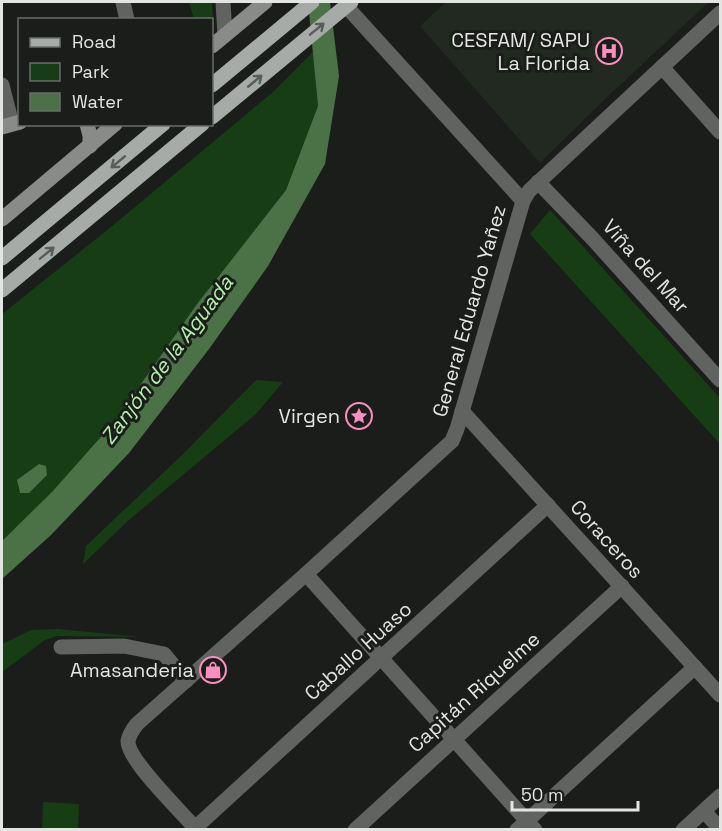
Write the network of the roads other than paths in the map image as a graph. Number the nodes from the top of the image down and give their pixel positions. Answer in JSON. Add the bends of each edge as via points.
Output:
{"nodes":[{"id":1,"x":123,"y":2,"type":"edge"},
{"id":2,"x":223,"y":2,"type":"edge"},
{"id":3,"x":265,"y":2,"type":"edge"},
{"id":4,"x":312,"y":2,"type":"edge"},
{"id":5,"x":344,"y":7,"type":"edge"},
{"id":6,"x":720,"y":13,"type":"edge"},
{"id":7,"x":127,"y":18,"type":"edge"},
{"id":8,"x":225,"y":35,"type":"junction"},
{"id":9,"x":213,"y":45,"type":"edge"},
{"id":10,"x":662,"y":67,"type":"junction"},
{"id":11,"x":213,"y":84,"type":"edge"},
{"id":12,"x":2,"y":85,"type":"edge"},
{"id":13,"x":213,"y":116,"type":"edge"},
{"id":14,"x":11,"y":125,"type":"edge"},
{"id":15,"x":88,"y":126,"type":"edge"},
{"id":16,"x":113,"y":126,"type":"edge"},
{"id":17,"x":161,"y":126,"type":"edge"},
{"id":18,"x":200,"y":126,"type":"edge"},
{"id":19,"x":720,"y":132,"type":"edge"},
{"id":20,"x":90,"y":146,"type":"junction"},
{"id":21,"x":538,"y":182,"type":"junction"},
{"id":22,"x":523,"y":201,"type":"junction"},
{"id":23,"x":2,"y":219,"type":"edge"},
{"id":24,"x":2,"y":258,"type":"edge"},
{"id":25,"x":2,"y":290,"type":"edge"},
{"id":26,"x":720,"y":380,"type":"edge"},
{"id":27,"x":462,"y":411,"type":"junction"},
{"id":28,"x":548,"y":505,"type":"junction"},
{"id":29,"x":306,"y":574,"type":"junction"},
{"id":30,"x":621,"y":586,"type":"junction"},
{"id":31,"x":62,"y":647,"type":"dead end"},
{"id":32,"x":381,"y":658,"type":"junction"},
{"id":33,"x":695,"y":667,"type":"junction"},
{"id":34,"x":186,"y":681,"type":"junction"},
{"id":35,"x":720,"y":695,"type":"edge"},
{"id":36,"x":453,"y":739,"type":"junction"},
{"id":37,"x":720,"y":796,"type":"edge"},
{"id":38,"x":704,"y":811,"type":"junction"},
{"id":39,"x":526,"y":826,"type":"edge"},
{"id":40,"x":196,"y":829,"type":"edge"},
{"id":41,"x":720,"y":829,"type":"edge"},
{"id":42,"x":355,"y":830,"type":"edge"},
{"id":43,"x":683,"y":830,"type":"edge"}],
"edges":[{"from":1,"to":7,"type":"street"},
{"from":2,"to":8,"type":"street"},
{"from":3,"to":8,"type":"street"},
{"from":4,"to":11,"type":"main road"},
{"from":13,"to":5,"type":"main road","one_way":true},
{"from":5,"to":22,"type":"street"},
{"from":6,"to":10,"type":"street","name":"General Eduardo Yañez"},
{"from":8,"to":9,"type":"street"},
{"from":10,"to":19,"type":"street"},
{"from":10,"to":21,"type":"street","name":"General Eduardo Yañez"},
{"from":12,"to":14,"type":"street"},
{"from":15,"to":20,"type":"street"},
{"from":16,"to":20,"type":"street"},
{"from":17,"to":24,"type":"main road","one_way":true},
{"from":25,"to":18,"type":"main road","one_way":true},
{"from":20,"to":23,"type":"street"},
{"from":21,"to":22,"type":"street","name":"General Eduardo Yañez"},
{"from":21,"to":26,"type":"street","name":"Viña del Mar"},
{"from":22,"to":27,"type":"street","name":"General Eduardo Yañez"},
{"from":27,"to":28,"type":"street","name":"Coraceros"},
{"from":27,"to":29,"type":"street","name":"General Eduardo Yañez","via":[[452,441]]},
{"from":28,"to":30,"type":"street","name":"Coraceros"},
{"from":28,"to":32,"type":"street","name":"Caballo Huaso"},
{"from":29,"to":32,"type":"street"},
{"from":29,"to":34,"type":"street","name":"General Eduardo Yañez"},
{"from":30,"to":33,"type":"street","name":"Coraceros"},
{"from":30,"to":36,"type":"street","name":"Capitán Riquelme"},
{"from":31,"to":34,"type":"street","via":[[124,646],[164,654]]},
{"from":32,"to":36,"type":"street"},
{"from":32,"to":40,"type":"street","name":"Caballo Huaso"},
{"from":33,"to":35,"type":"street","name":"Coraceros"},
{"from":33,"to":39,"type":"street"},
{"from":34,"to":40,"type":"street","name":"General Eduardo Yañez","via":[[137,724],[128,742],[135,760]]},
{"from":36,"to":39,"type":"street"},
{"from":36,"to":42,"type":"street","name":"Capitán Riquelme"},
{"from":37,"to":38,"type":"street"},
{"from":38,"to":41,"type":"street"},
{"from":38,"to":43,"type":"street"}]}
